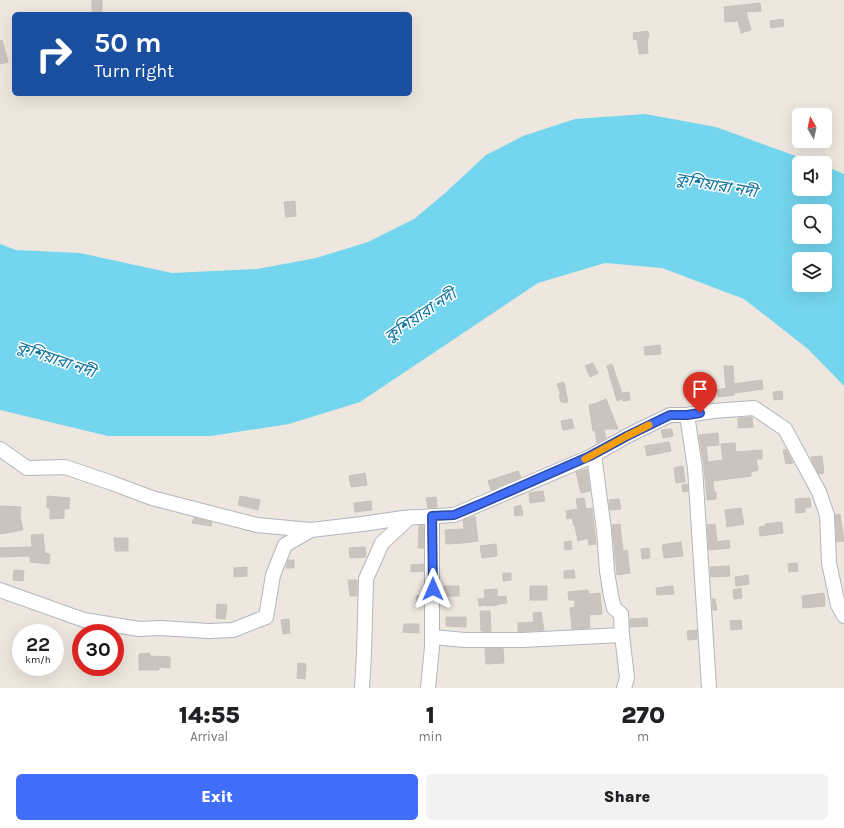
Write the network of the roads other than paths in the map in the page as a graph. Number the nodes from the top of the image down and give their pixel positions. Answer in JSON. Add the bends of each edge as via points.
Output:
{"nodes":[{"id":1,"x":687,"y":415,"type":"junction"},
{"id":2,"x":0,"y":450,"type":"edge"},
{"id":3,"x":594,"y":455,"type":"junction"},
{"id":4,"x":432,"y":516,"type":"junction"},
{"id":5,"x":410,"y":517,"type":"junction"},
{"id":6,"x":311,"y":530,"type":"junction"},
{"id":7,"x":0,"y":590,"type":"edge"},
{"id":8,"x":844,"y":616,"type":"edge"},
{"id":9,"x":622,"y":635,"type":"junction"},
{"id":10,"x":432,"y":637,"type":"junction"},
{"id":11,"x":362,"y":688,"type":"edge"},
{"id":12,"x":428,"y":688,"type":"edge"},
{"id":13,"x":624,"y":688,"type":"edge"},
{"id":14,"x":709,"y":688,"type":"edge"}],
"edges":[{"from":1,"to":3,"type":"street","via":[[670,415]]},
{"from":1,"to":8,"type":"street","via":[[754,408],[785,429],[819,492],[826,515],[829,563],[838,605]]},
{"from":1,"to":14,"type":"street","via":[[696,468]]},
{"from":2,"to":6,"type":"street","via":[[27,468],[66,467],[152,498],[203,512],[257,525]]},
{"from":3,"to":4,"type":"street","via":[[454,515]]},
{"from":3,"to":9,"type":"street","via":[[607,572],[614,608],[621,614]]},
{"from":4,"to":5,"type":"street"},
{"from":4,"to":10,"type":"street"},
{"from":5,"to":6,"type":"street"},
{"from":5,"to":11,"type":"street","via":[[382,543],[366,579]]},
{"from":6,"to":7,"type":"street","via":[[285,545],[273,575],[266,617],[233,630],[140,630],[91,622]]},
{"from":9,"to":10,"type":"street","via":[[516,640]]},
{"from":9,"to":13,"type":"street","via":[[627,678]]},
{"from":10,"to":12,"type":"street"}]}
